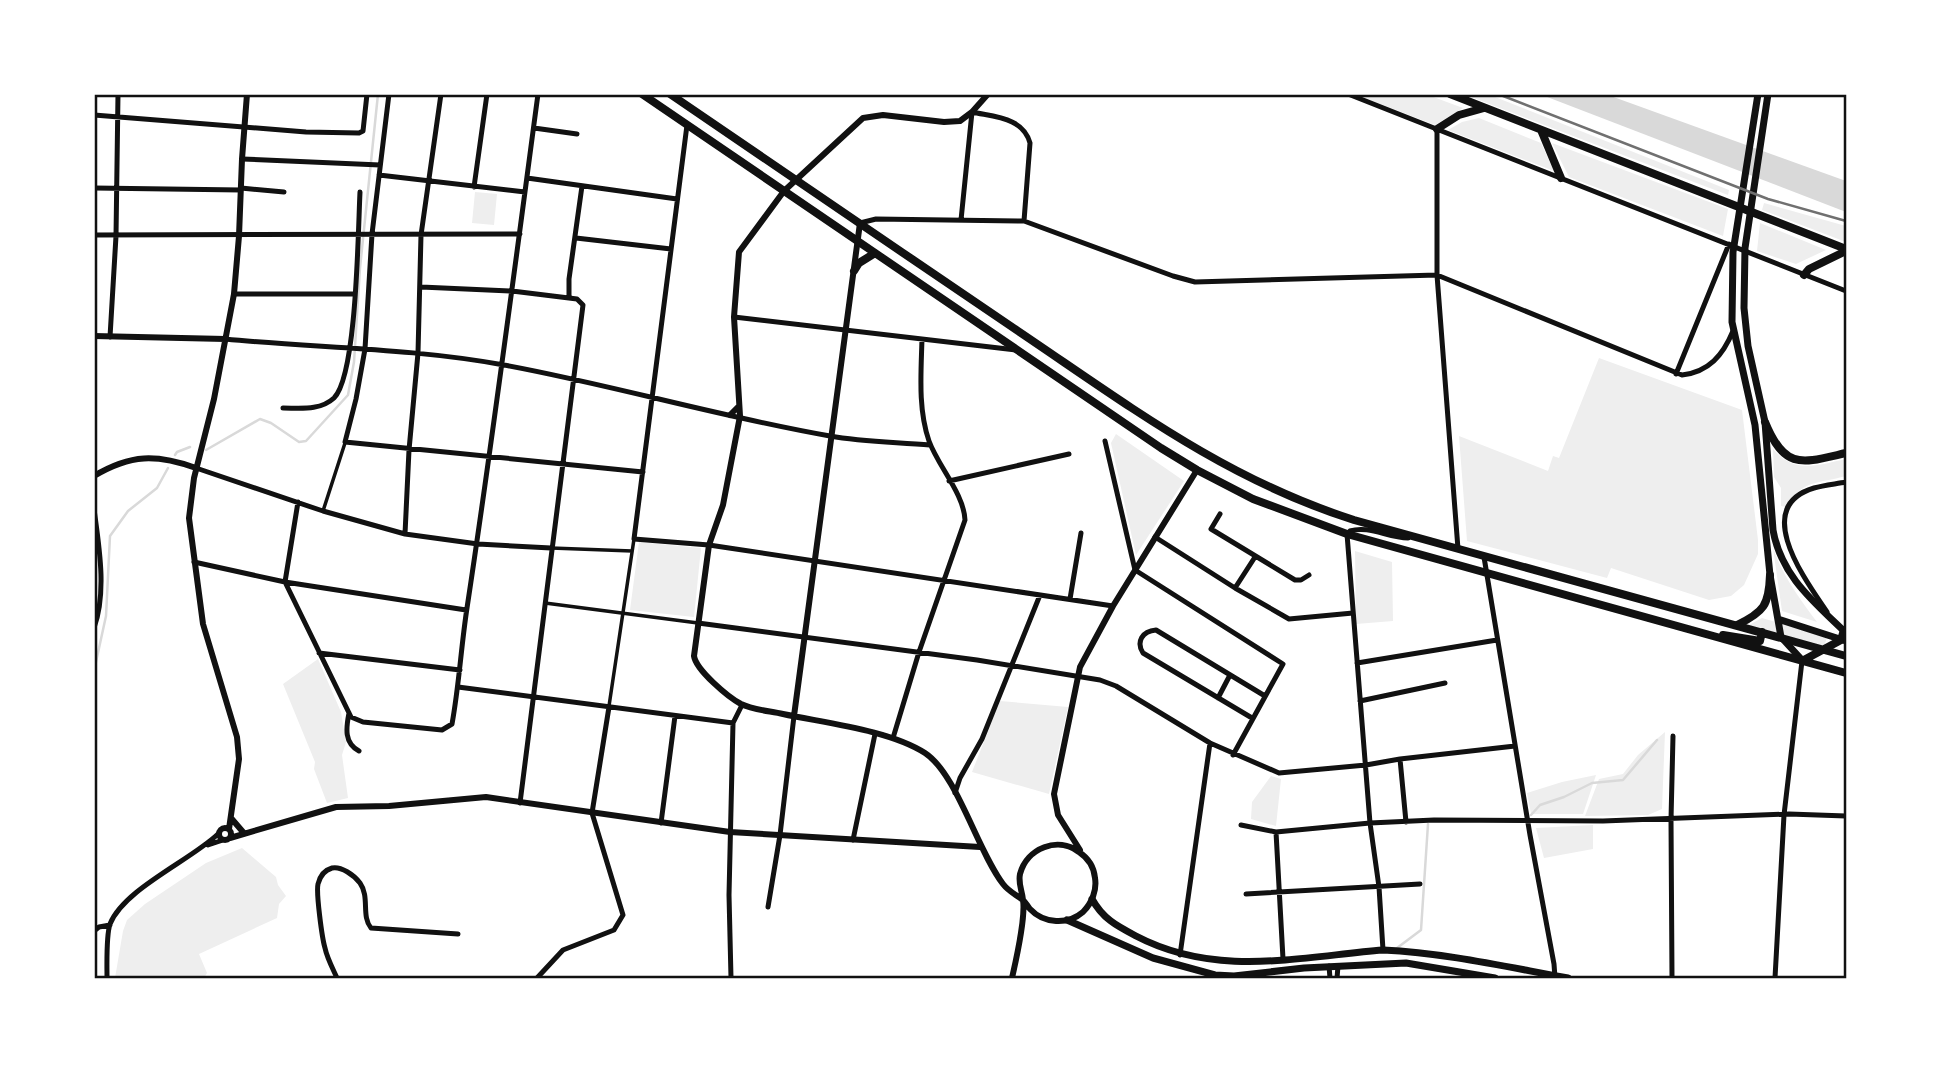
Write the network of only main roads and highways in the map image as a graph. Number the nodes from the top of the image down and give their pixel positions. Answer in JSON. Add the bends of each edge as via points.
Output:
{"nodes":[{"id":1,"x":642,"y":94,"type":"edge"},
{"id":2,"x":670,"y":94,"type":"edge"},
{"id":3,"x":1450,"y":94,"type":"edge"},
{"id":4,"x":1758,"y":94,"type":"edge"},
{"id":5,"x":1768,"y":94,"type":"edge"},
{"id":6,"x":1484,"y":108,"type":"junction"},
{"id":7,"x":1437,"y":129,"type":"road end"},
{"id":8,"x":1541,"y":130,"type":"junction"},
{"id":9,"x":1561,"y":178,"type":"road end"},
{"id":10,"x":1846,"y":250,"type":"edge"},
{"id":11,"x":875,"y":253,"type":"junction"},
{"id":12,"x":854,"y":271,"type":"road end"},
{"id":13,"x":1804,"y":275,"type":"road end"},
{"id":14,"x":1765,"y":422,"type":"junction"},
{"id":15,"x":1846,"y":453,"type":"edge"},
{"id":16,"x":1770,"y":575,"type":"junction"},
{"id":17,"x":1777,"y":619,"type":"junction"},
{"id":18,"x":1737,"y":625,"type":"junction"},
{"id":19,"x":1762,"y":632,"type":"junction"},
{"id":20,"x":1707,"y":634,"type":"junction"},
{"id":21,"x":1844,"y":636,"type":"edge"},
{"id":22,"x":1781,"y":637,"type":"junction"},
{"id":23,"x":1823,"y":649,"type":"junction"},
{"id":24,"x":1846,"y":656,"type":"edge"},
{"id":25,"x":1802,"y":661,"type":"junction"},
{"id":26,"x":1846,"y":673,"type":"edge"},
{"id":27,"x":1092,"y":899,"type":"road end"},
{"id":28,"x":1066,"y":920,"type":"road end"},
{"id":29,"x":1260,"y":976,"type":"edge"},
{"id":30,"x":1555,"y":977,"type":"edge"},
{"id":31,"x":1495,"y":978,"type":"edge"},
{"id":32,"x":1568,"y":978,"type":"edge"}],
"edges":[{"from":1,"to":11,"type":"main road"},
{"from":2,"to":18,"type":"main road","via":[[1159,426],[1273,491],[1458,550]]},
{"from":3,"to":6,"type":"main road"},
{"from":4,"to":16,"type":"main road","via":[[1733,252],[1731,311],[1755,425]]},
{"from":5,"to":14,"type":"main road","via":[[1745,248],[1744,308]]},
{"from":6,"to":7,"type":"main road"},
{"from":6,"to":8,"type":"main road"},
{"from":8,"to":9,"type":"main road"},
{"from":8,"to":10,"type":"main road"},
{"from":10,"to":13,"type":"main road"},
{"from":11,"to":12,"type":"main road"},
{"from":11,"to":20,"type":"main road","via":[[1197,470],[1273,508],[1347,534]]},
{"from":14,"to":15,"type":"main road","via":[[1779,450],[1791,458],[1811,461]]},
{"from":14,"to":21,"type":"main road","via":[[1776,545],[1794,581]]},
{"from":16,"to":17,"type":"main road"},
{"from":16,"to":18,"type":"main road","via":[[1765,606]]},
{"from":17,"to":21,"type":"main road"},
{"from":17,"to":22,"type":"main road"},
{"from":18,"to":19,"type":"main road"},
{"from":19,"to":20,"type":"main road","via":[[1758,641]]},
{"from":19,"to":22,"type":"main road"},
{"from":20,"to":25,"type":"main road"},
{"from":21,"to":23,"type":"main road"},
{"from":22,"to":23,"type":"main road"},
{"from":22,"to":25,"type":"main road"},
{"from":23,"to":24,"type":"main road"},
{"from":23,"to":25,"type":"main road"},
{"from":25,"to":26,"type":"main road"},
{"from":27,"to":30,"type":"main road","via":[[1110,922],[1180,955],[1231,962],[1402,950]]},
{"from":28,"to":29,"type":"main road","via":[[1173,965],[1215,975]]},
{"from":29,"to":31,"type":"main road","via":[[1329,966],[1406,963]]},
{"from":30,"to":32,"type":"main road"}]}
